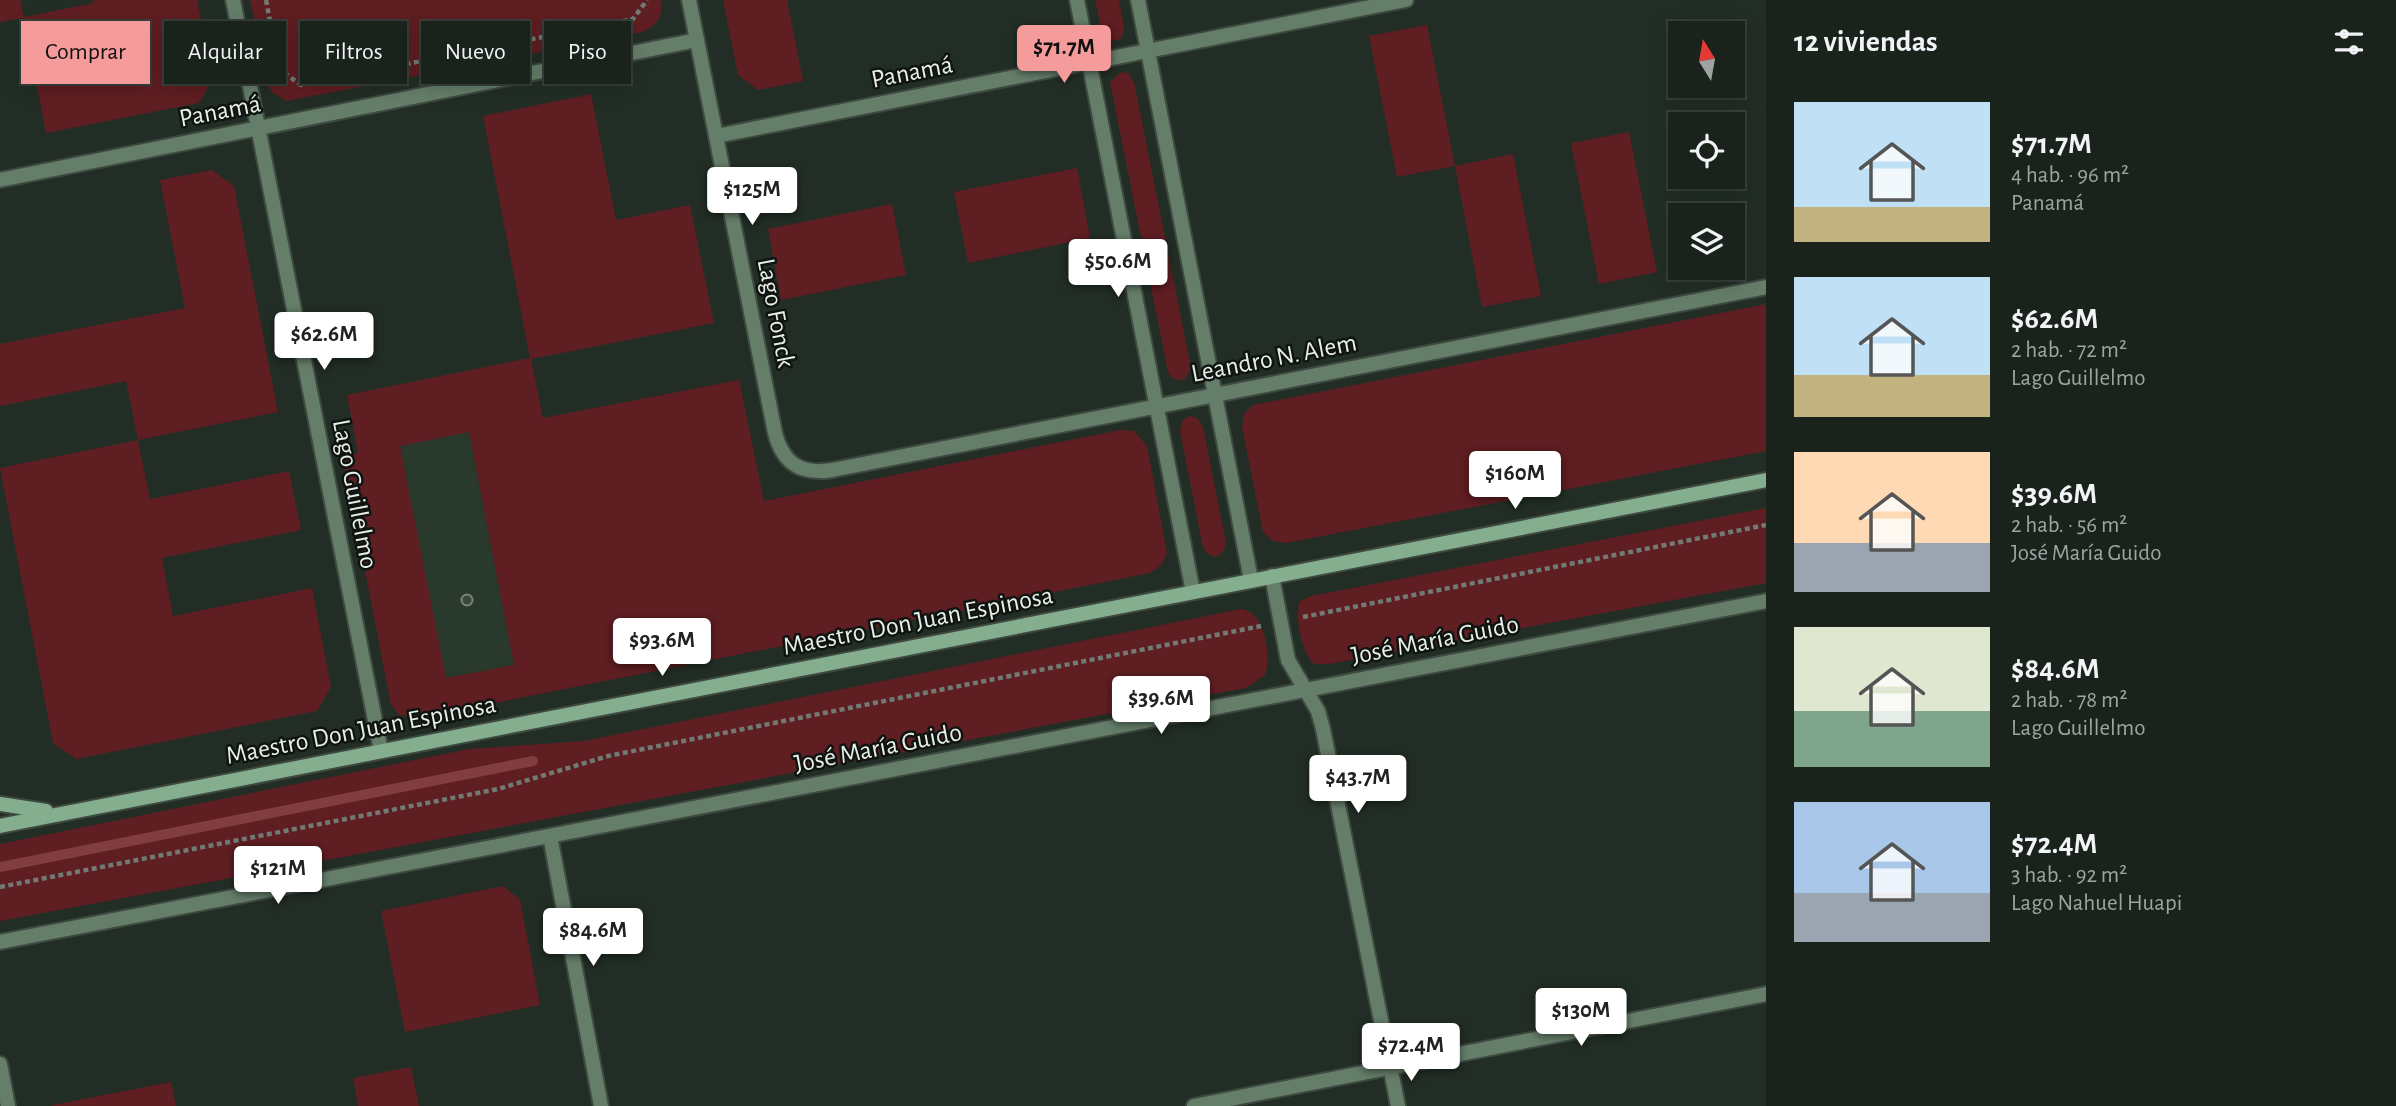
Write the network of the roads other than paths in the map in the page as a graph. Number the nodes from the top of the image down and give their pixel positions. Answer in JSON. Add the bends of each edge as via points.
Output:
{"nodes":[{"id":1,"x":233,"y":0,"type":"edge"},
{"id":2,"x":689,"y":0,"type":"edge"},
{"id":3,"x":1077,"y":0,"type":"edge"},
{"id":4,"x":1138,"y":0,"type":"edge"},
{"id":5,"x":1406,"y":0,"type":"edge"},
{"id":6,"x":697,"y":40,"type":"junction"},
{"id":7,"x":1147,"y":51,"type":"junction"},
{"id":8,"x":1089,"y":62,"type":"junction"},
{"id":9,"x":258,"y":129,"type":"junction"},
{"id":10,"x":716,"y":135,"type":"junction"},
{"id":11,"x":0,"y":180,"type":"edge"},
{"id":12,"x":1766,"y":287,"type":"edge"},
{"id":13,"x":1215,"y":395,"type":"junction"},
{"id":14,"x":1157,"y":406,"type":"junction"},
{"id":15,"x":792,"y":466,"type":"joint"},
{"id":16,"x":1766,"y":480,"type":"edge"},
{"id":17,"x":1272,"y":576,"type":"junction"},
{"id":18,"x":1251,"y":580,"type":"junction"},
{"id":19,"x":1193,"y":592,"type":"junction"},
{"id":20,"x":1766,"y":601,"type":"edge"},
{"id":21,"x":1305,"y":690,"type":"junction"},
{"id":22,"x":381,"y":751,"type":"junction"},
{"id":23,"x":1,"y":800,"type":"edge"},
{"id":24,"x":79,"y":810,"type":"junction"},
{"id":25,"x":0,"y":826,"type":"edge"},
{"id":26,"x":550,"y":836,"type":"junction"},
{"id":27,"x":0,"y":942,"type":"edge"},
{"id":28,"x":1766,"y":994,"type":"edge"},
{"id":29,"x":0,"y":1064,"type":"edge"},
{"id":30,"x":1390,"y":1068,"type":"junction"},
{"id":31,"x":8,"y":1106,"type":"edge"},
{"id":32,"x":601,"y":1106,"type":"edge"},
{"id":33,"x":1194,"y":1106,"type":"edge"},
{"id":34,"x":1398,"y":1106,"type":"edge"}],
"edges":[{"from":1,"to":9,"type":"street","name":"Lago Guillelmo"},
{"from":2,"to":6,"type":"street","name":"Lago Fonck"},
{"from":3,"to":8,"type":"street"},
{"from":4,"to":7,"type":"street"},
{"from":5,"to":7,"type":"street","name":"Panamá"},
{"from":6,"to":9,"type":"street","name":"Panamá"},
{"from":6,"to":10,"type":"street","name":"Lago Fonck"},
{"from":7,"to":8,"type":"street","name":"Panamá"},
{"from":7,"to":13,"type":"street"},
{"from":8,"to":10,"type":"street","name":"Panamá"},
{"from":8,"to":14,"type":"street"},
{"from":9,"to":11,"type":"street","name":"Panamá"},
{"from":9,"to":22,"type":"street","name":"Lago Guillelmo"},
{"from":10,"to":15,"type":"street","name":"Lago Fonck","via":[[775,433]]},
{"from":12,"to":13,"type":"street","name":"Leandro N. Alem"},
{"from":13,"to":14,"type":"street","name":"Leandro N. Alem"},
{"from":13,"to":18,"type":"street"},
{"from":14,"to":15,"type":"street","name":"Leandro N. Alem","via":[[832,470],[804,471]]},
{"from":14,"to":19,"type":"street"},
{"from":16,"to":17,"type":"main road","name":"Maestro Don Juan Espinosa"},
{"from":17,"to":18,"type":"main road","name":"Maestro Don Juan Espinosa"},
{"from":17,"to":21,"type":"street","via":[[1292,670]]},
{"from":18,"to":19,"type":"main road","name":"Maestro Don Juan Espinosa"},
{"from":19,"to":22,"type":"main road","name":"Maestro Don Juan Espinosa"},
{"from":20,"to":21,"type":"street","name":"José María Guido"},
{"from":21,"to":26,"type":"street","name":"José María Guido"},
{"from":21,"to":30,"type":"street","via":[[1323,729]]},
{"from":22,"to":24,"type":"main road","name":"Maestro Don Juan Espinosa"},
{"from":23,"to":24,"type":"main road","name":"Maestro Don Juan Espinosa","via":[[37,811]]},
{"from":24,"to":25,"type":"main road","name":"Maestro Don Juan Espinosa"},
{"from":26,"to":27,"type":"street","name":"José María Guido"},
{"from":26,"to":32,"type":"street"},
{"from":28,"to":30,"type":"street"},
{"from":29,"to":31,"type":"street"},
{"from":30,"to":33,"type":"street"},
{"from":30,"to":34,"type":"street"}]}
